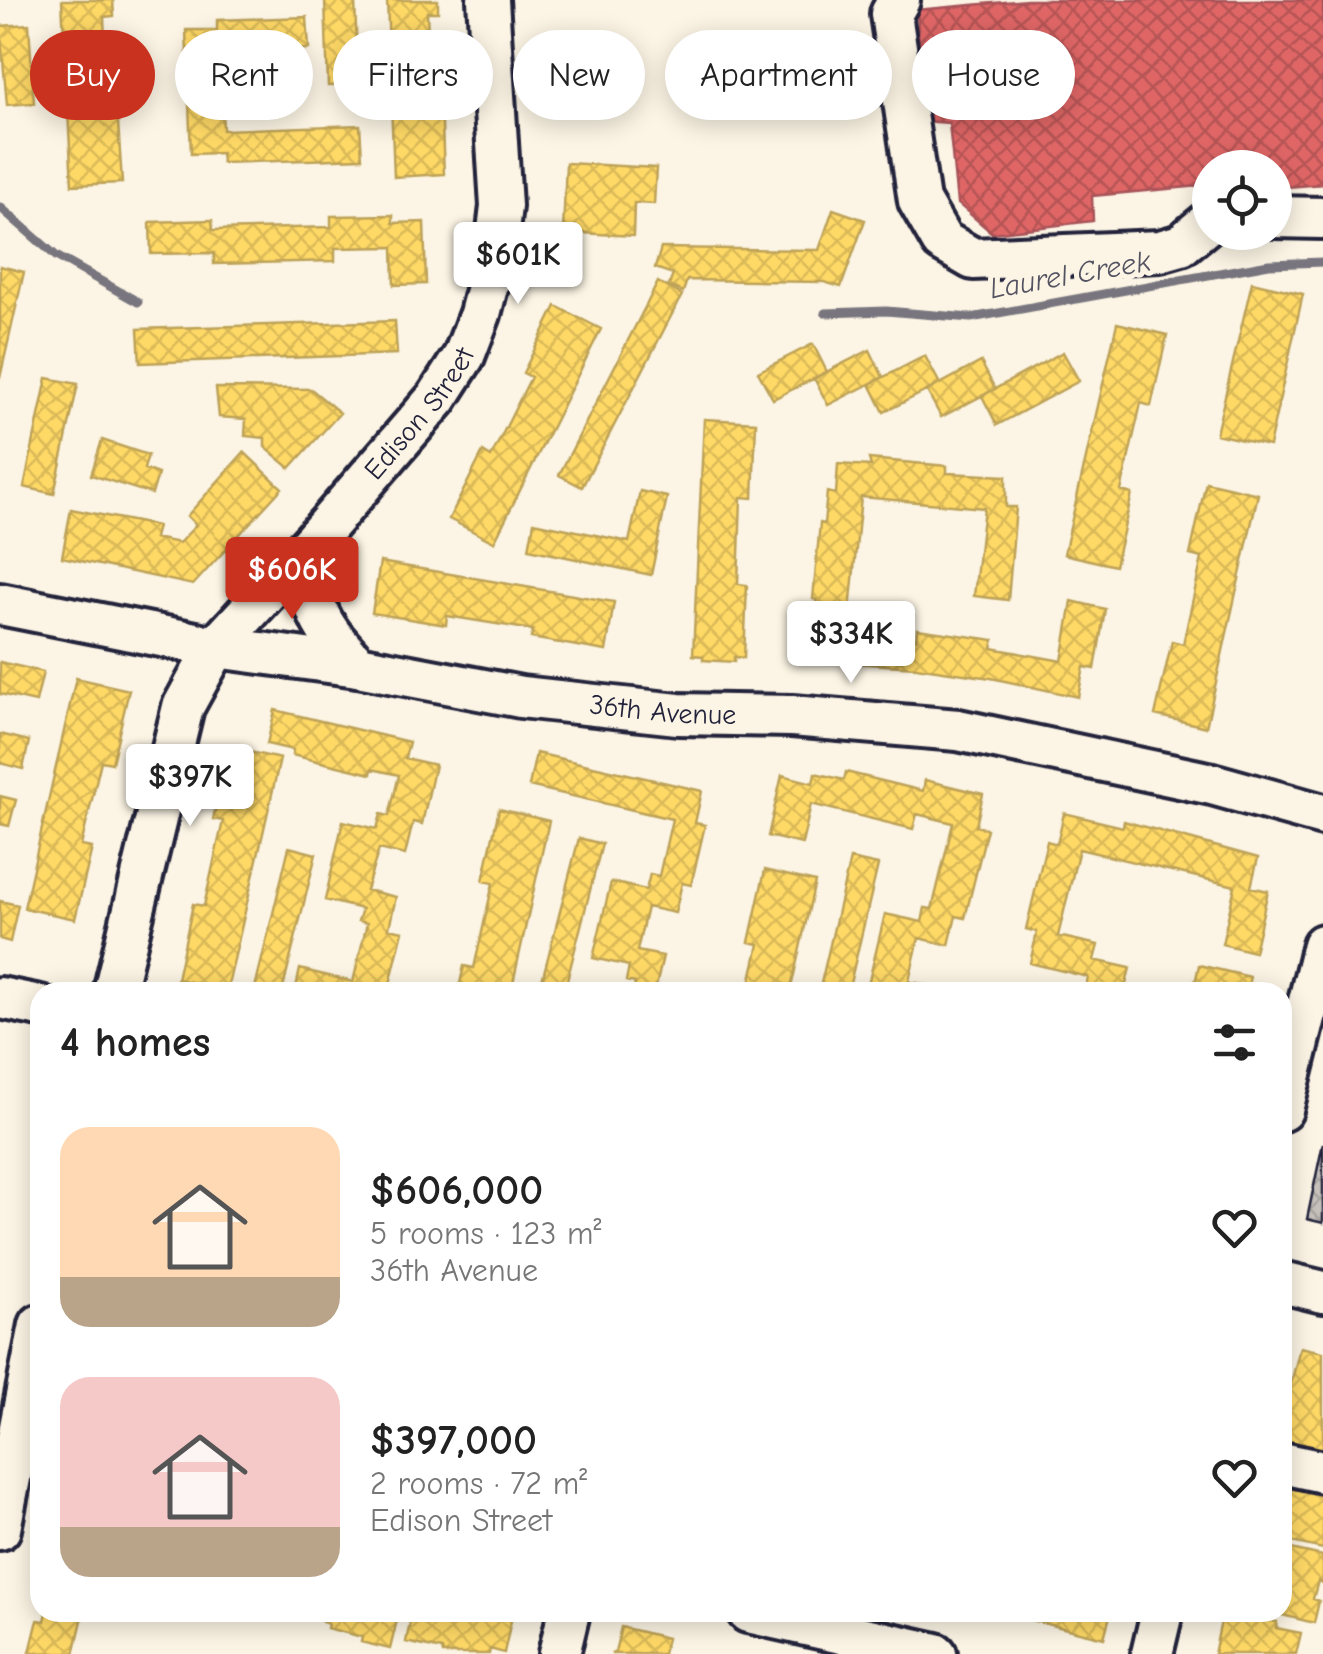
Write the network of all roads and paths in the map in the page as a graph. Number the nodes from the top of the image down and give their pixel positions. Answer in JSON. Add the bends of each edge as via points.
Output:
{"nodes":[{"id":1,"x":488,"y":0,"type":"edge"},
{"id":2,"x":899,"y":0,"type":"edge"},
{"id":3,"x":1292,"y":217,"type":"edge"},
{"id":4,"x":1323,"y":218,"type":"edge"},
{"id":5,"x":1192,"y":236,"type":"edge"},
{"id":6,"x":316,"y":538,"type":"junction"},
{"id":7,"x":0,"y":604,"type":"edge"},
{"id":8,"x":216,"y":646,"type":"junction"},
{"id":9,"x":358,"y":666,"type":"junction"},
{"id":10,"x":1323,"y":815,"type":"edge"},
{"id":11,"x":1323,"y":945,"type":"edge"},
{"id":12,"x":116,"y":982,"type":"edge"},
{"id":13,"x":0,"y":998,"type":"edge"},
{"id":14,"x":30,"y":1004,"type":"edge"},
{"id":15,"x":1292,"y":1070,"type":"edge"},
{"id":16,"x":1292,"y":1284,"type":"edge"},
{"id":17,"x":1323,"y":1292,"type":"edge"},
{"id":18,"x":28,"y":1448,"type":"edge"},
{"id":19,"x":1292,"y":1465,"type":"edge"},
{"id":20,"x":1323,"y":1472,"type":"edge"},
{"id":21,"x":0,"y":1529,"type":"edge"},
{"id":22,"x":567,"y":1622,"type":"edge"},
{"id":23,"x":834,"y":1622,"type":"edge"},
{"id":24,"x":1160,"y":1622,"type":"edge"},
{"id":25,"x":869,"y":1626,"type":"edge"},
{"id":26,"x":559,"y":1654,"type":"edge"},
{"id":27,"x":936,"y":1654,"type":"edge"},
{"id":28,"x":1152,"y":1654,"type":"edge"}],
"edges":[{"from":1,"to":6,"type":"street","name":"Edison Street","via":[[500,206],[480,314],[437,398]]},
{"from":2,"to":5,"type":"street","via":[[892,14],[919,201],[942,242],[974,259],[1160,250]]},
{"from":3,"to":4,"type":"street"},
{"from":6,"to":8,"type":"street","name":"Edison Street"},
{"from":6,"to":9,"type":"street","via":[[310,582],[316,613]]},
{"from":7,"to":8,"type":"street","name":"36th Avenue"},
{"from":8,"to":9,"type":"street","name":"36th Avenue"},
{"from":8,"to":12,"type":"street","name":"Edison Street","via":[[183,707]]},
{"from":9,"to":10,"type":"street","name":"36th Avenue","via":[[521,697],[678,714],[958,730],[1212,784]]},
{"from":11,"to":15,"type":"street"},
{"from":13,"to":14,"type":"street"},
{"from":16,"to":17,"type":"street"},
{"from":18,"to":21,"type":"street"},
{"from":19,"to":20,"type":"street"},
{"from":22,"to":26,"type":"street"},
{"from":23,"to":25,"type":"street"},
{"from":24,"to":28,"type":"street"},
{"from":25,"to":27,"type":"street"}]}
